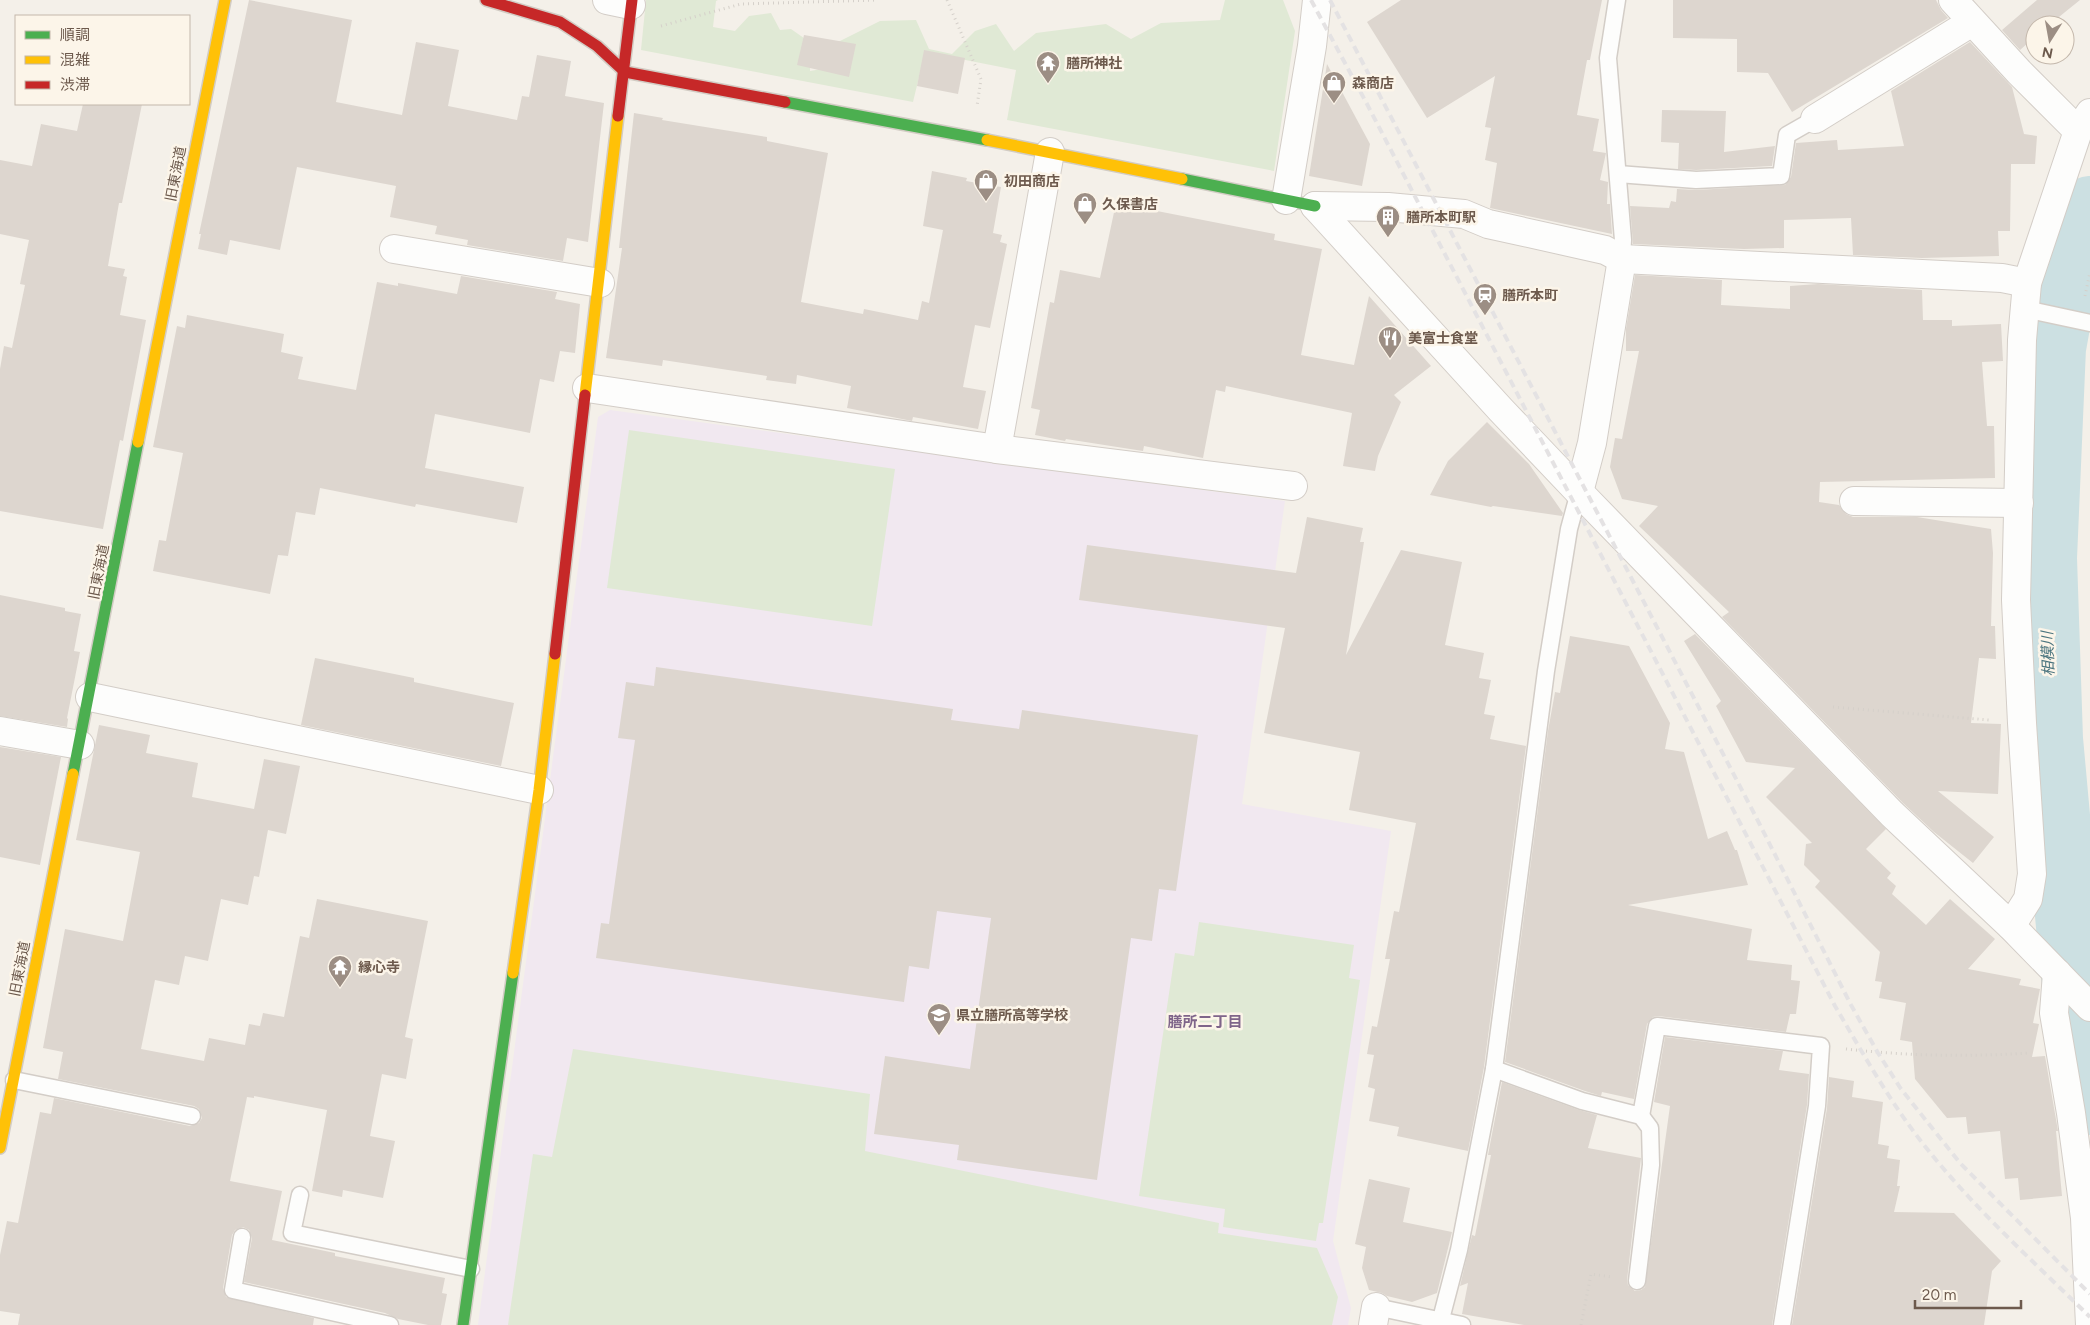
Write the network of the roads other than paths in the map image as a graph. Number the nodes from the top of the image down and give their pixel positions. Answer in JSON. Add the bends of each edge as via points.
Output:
{"nodes":[{"id":1,"x":224,"y":0,"type":"edge"},
{"id":2,"x":486,"y":0,"type":"edge"},
{"id":3,"x":1317,"y":0,"type":"edge"},
{"id":4,"x":1617,"y":0,"type":"edge"},
{"id":5,"x":1953,"y":0,"type":"edge"},
{"id":6,"x":623,"y":2,"type":"edge"},
{"id":7,"x":1972,"y":22,"type":"junction"},
{"id":8,"x":625,"y":72,"type":"junction"},
{"id":9,"x":1815,"y":119,"type":"joint"},
{"id":10,"x":2084,"y":122,"type":"edge"},
{"id":11,"x":1050,"y":152,"type":"junction"},
{"id":12,"x":1618,"y":174,"type":"junction"},
{"id":13,"x":1286,"y":200,"type":"junction"},
{"id":14,"x":1316,"y":206,"type":"junction"},
{"id":15,"x":394,"y":250,"type":"dead end"},
{"id":16,"x":1622,"y":259,"type":"junction"},
{"id":17,"x":600,"y":283,"type":"junction"},
{"id":18,"x":2031,"y":302,"type":"junction"},
{"id":19,"x":2090,"y":324,"type":"edge"},
{"id":20,"x":587,"y":388,"type":"junction"},
{"id":21,"x":997,"y":449,"type":"junction"},
{"id":22,"x":1293,"y":486,"type":"dead end"},
{"id":23,"x":1579,"y":492,"type":"junction"},
{"id":24,"x":1854,"y":501,"type":"dead end"},
{"id":25,"x":2019,"y":503,"type":"junction"},
{"id":26,"x":90,"y":697,"type":"junction"},
{"id":27,"x":0,"y":730,"type":"edge"},
{"id":28,"x":80,"y":745,"type":"junction"},
{"id":29,"x":539,"y":790,"type":"junction"},
{"id":30,"x":2011,"y":926,"type":"junction"},
{"id":31,"x":2060,"y":976,"type":"junction"},
{"id":32,"x":2087,"y":1004,"type":"edge"},
{"id":33,"x":1494,"y":1069,"type":"junction"},
{"id":34,"x":14,"y":1080,"type":"junction"},
{"id":35,"x":192,"y":1116,"type":"dead end"},
{"id":36,"x":1641,"y":1116,"type":"junction"},
{"id":37,"x":0,"y":1148,"type":"edge"},
{"id":38,"x":300,"y":1195,"type":"dead end"},
{"id":39,"x":242,"y":1236,"type":"dead end"},
{"id":40,"x":471,"y":1269,"type":"junction"},
{"id":41,"x":1637,"y":1281,"type":"road end"},
{"id":42,"x":1374,"y":1316,"type":"edge"},
{"id":43,"x":1441,"y":1319,"type":"junction"},
{"id":44,"x":390,"y":1325,"type":"edge"},
{"id":45,"x":463,"y":1325,"type":"edge"},
{"id":46,"x":1462,"y":1325,"type":"edge"},
{"id":47,"x":1782,"y":1325,"type":"edge"},
{"id":48,"x":2090,"y":1325,"type":"edge"}],
"edges":[{"from":1,"to":26,"type":"street","name":"旧東海道"},
{"from":2,"to":8,"type":"street","via":[[560,22],[597,46]]},
{"from":3,"to":13,"type":"street"},
{"from":4,"to":12,"type":"lane","via":[[1608,58]]},
{"from":5,"to":7,"type":"street"},
{"from":6,"to":8,"type":"street","via":[[628,35]]},
{"from":7,"to":9,"type":"street"},
{"from":7,"to":10,"type":"street"},
{"from":8,"to":11,"type":"street"},
{"from":8,"to":17,"type":"street"},
{"from":9,"to":12,"type":"lane","via":[[1787,135],[1781,176],[1696,180]]},
{"from":10,"to":18,"type":"street"},
{"from":11,"to":13,"type":"street"},
{"from":11,"to":21,"type":"street"},
{"from":12,"to":16,"type":"lane"},
{"from":13,"to":14,"type":"street"},
{"from":14,"to":16,"type":"street","via":[[1388,207],[1464,214],[1488,224],[1605,250]]},
{"from":14,"to":23,"type":"street"},
{"from":15,"to":17,"type":"street"},
{"from":16,"to":18,"type":"street","via":[[2002,278]]},
{"from":16,"to":23,"type":"street","via":[[1592,443]]},
{"from":17,"to":20,"type":"street"},
{"from":18,"to":19,"type":"lane"},
{"from":18,"to":25,"type":"street","via":[[2022,340]]},
{"from":20,"to":21,"type":"street"},
{"from":20,"to":29,"type":"street"},
{"from":21,"to":22,"type":"street"},
{"from":23,"to":30,"type":"street","via":[[1892,814]]},
{"from":23,"to":33,"type":"lane","via":[[1569,529],[1546,671]]},
{"from":24,"to":25,"type":"street"},
{"from":25,"to":30,"type":"street","via":[[2016,600],[2032,874],[2028,899]]},
{"from":26,"to":28,"type":"street","name":"旧東海道"},
{"from":26,"to":29,"type":"street"},
{"from":27,"to":28,"type":"street"},
{"from":28,"to":34,"type":"street","name":"旧東海道"},
{"from":29,"to":40,"type":"street"},
{"from":30,"to":31,"type":"street"},
{"from":31,"to":32,"type":"street"},
{"from":31,"to":48,"type":"street","via":[[2054,1013],[2072,1113],[2085,1218]]},
{"from":33,"to":36,"type":"lane","via":[[1582,1101]]},
{"from":33,"to":43,"type":"lane","via":[[1459,1250]]},
{"from":34,"to":35,"type":"lane"},
{"from":34,"to":37,"type":"street","name":"旧東海道"},
{"from":36,"to":41,"type":"lane","via":[[1650,1128],[1651,1165]]},
{"from":36,"to":47,"type":"lane","via":[[1656,1026],[1821,1046],[1817,1106]]},
{"from":38,"to":40,"type":"lane","via":[[292,1233]]},
{"from":39,"to":44,"type":"lane","via":[[233,1290]]},
{"from":40,"to":45,"type":"street"},
{"from":42,"to":43,"type":"lane"},
{"from":43,"to":46,"type":"lane"}]}
